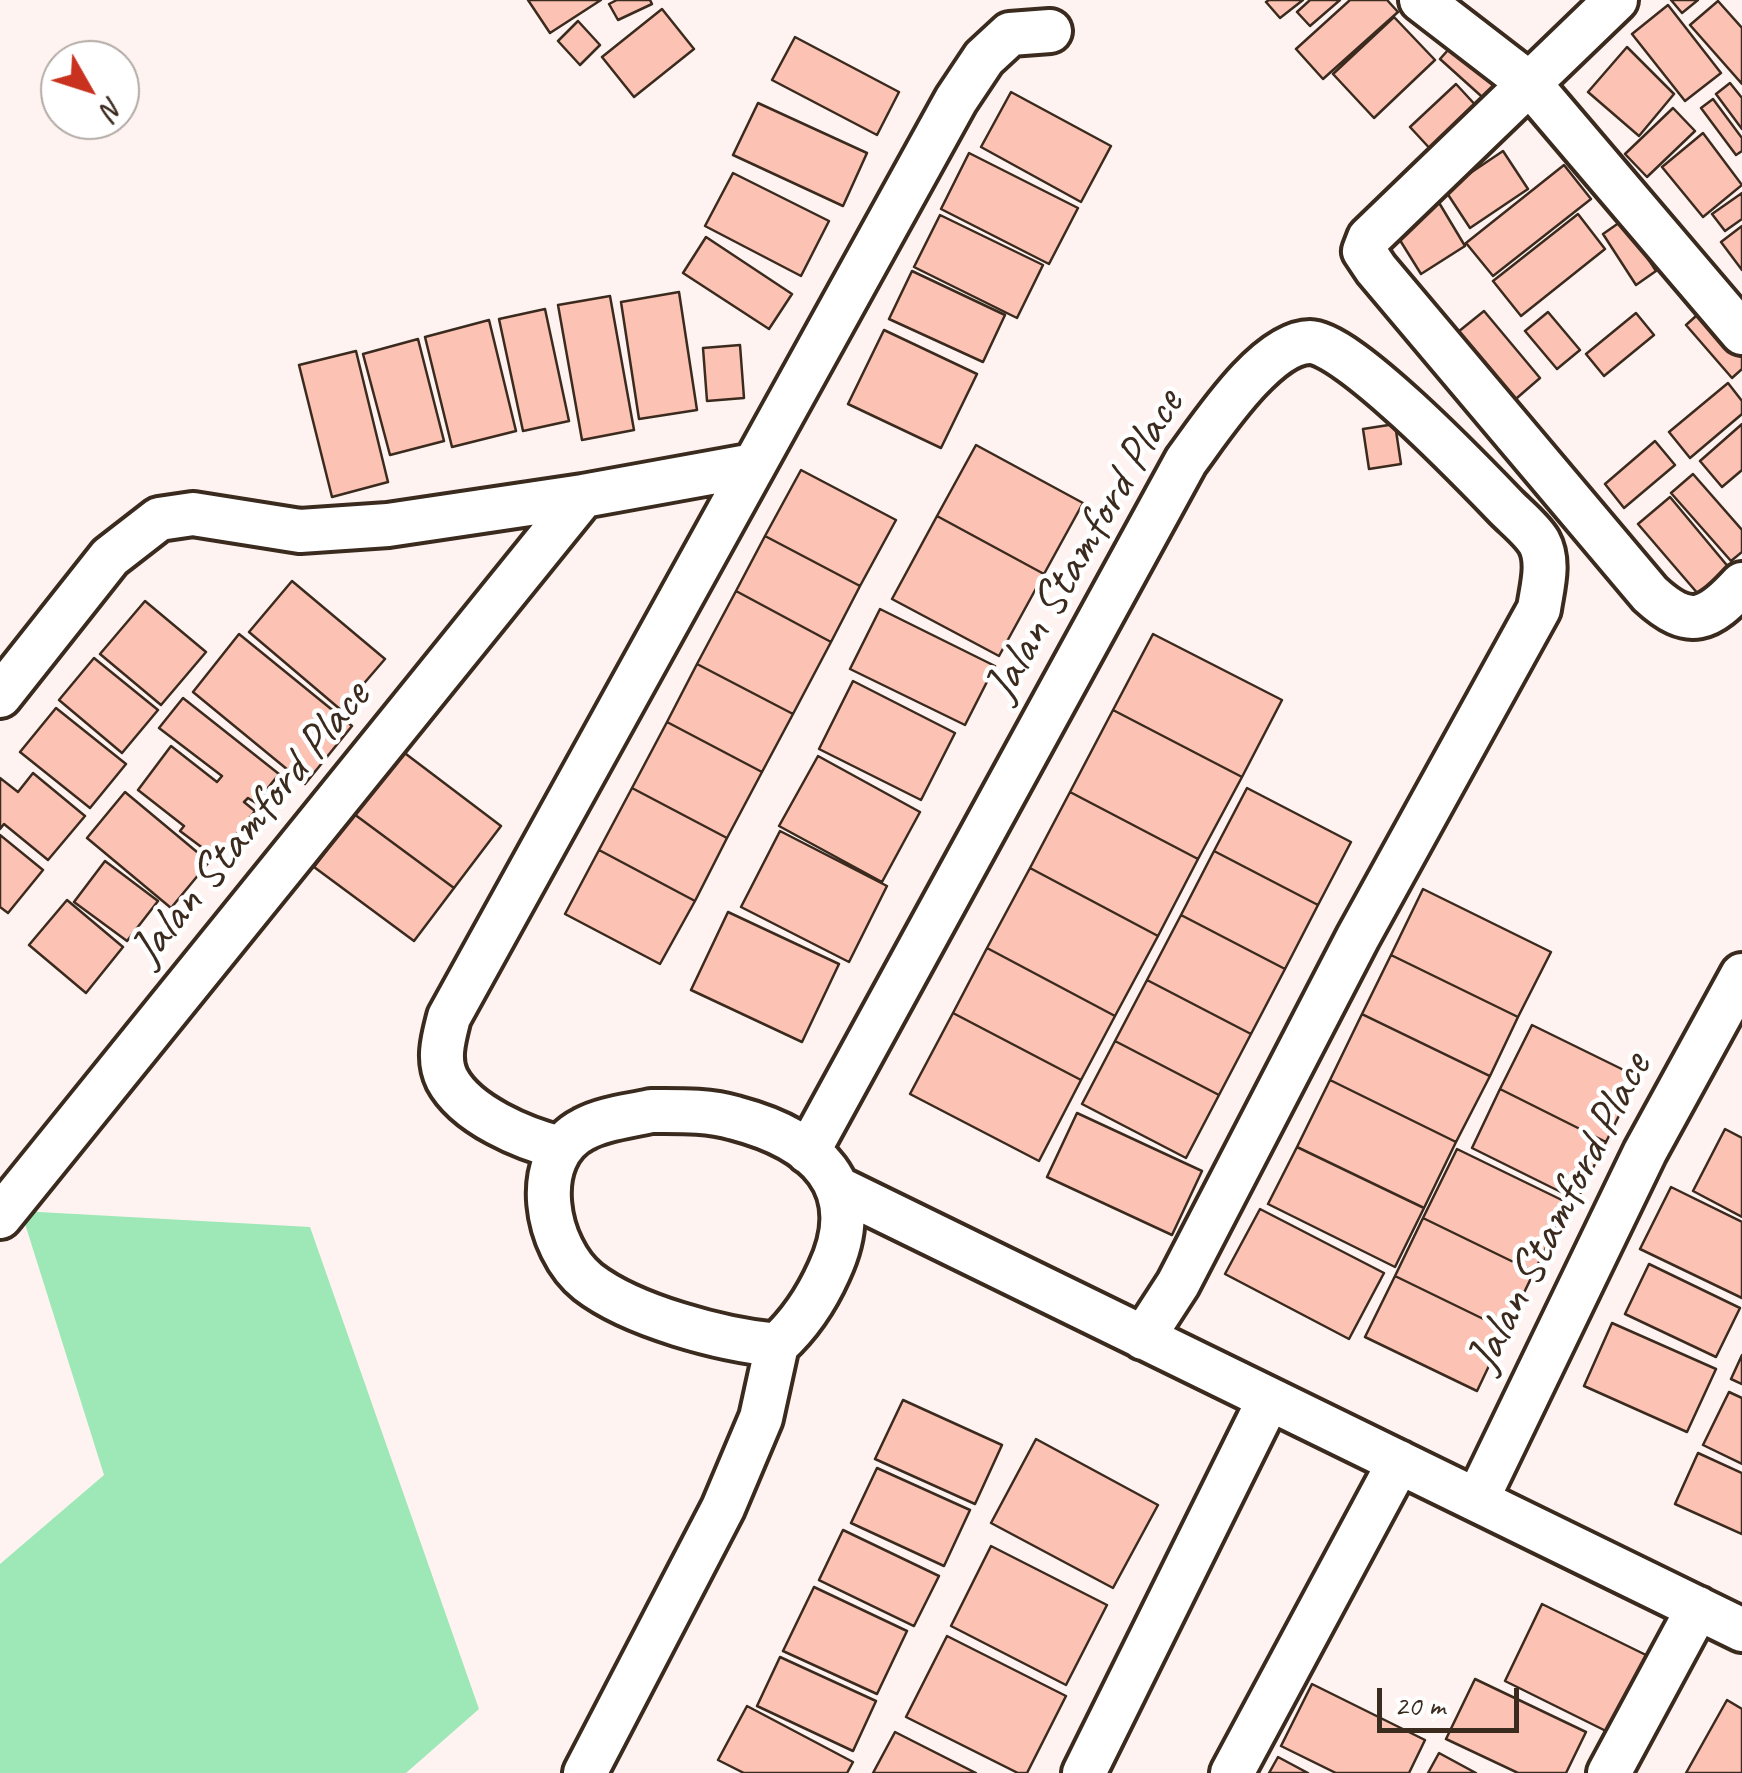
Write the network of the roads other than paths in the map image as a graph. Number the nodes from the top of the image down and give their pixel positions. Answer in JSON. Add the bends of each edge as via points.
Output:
{"nodes":[{"id":1,"x":1421,"y":0,"type":"edge"},
{"id":2,"x":1616,"y":0,"type":"edge"},
{"id":3,"x":1050,"y":31,"type":"dead end"},
{"id":4,"x":1530,"y":84,"type":"junction"},
{"id":5,"x":1742,"y":333,"type":"edge"},
{"id":6,"x":754,"y":465,"type":"junction"},
{"id":7,"x":583,"y":496,"type":"junction"},
{"id":8,"x":1742,"y":584,"type":"edge"},
{"id":9,"x":0,"y":696,"type":"edge"},
{"id":10,"x":1742,"y":975,"type":"edge"},
{"id":11,"x":561,"y":1148,"type":"junction"},
{"id":12,"x":808,"y":1152,"type":"junction"},
{"id":13,"x":840,"y":1189,"type":"junction"},
{"id":14,"x":0,"y":1217,"type":"edge"},
{"id":15,"x":1143,"y":1338,"type":"junction"},
{"id":16,"x":777,"y":1345,"type":"junction"},
{"id":17,"x":1268,"y":1399,"type":"junction"},
{"id":18,"x":1399,"y":1462,"type":"junction"},
{"id":19,"x":1477,"y":1500,"type":"junction"},
{"id":20,"x":1698,"y":1608,"type":"junction"},
{"id":21,"x":1742,"y":1630,"type":"edge"},
{"id":22,"x":585,"y":1773,"type":"edge"},
{"id":23,"x":1084,"y":1773,"type":"edge"},
{"id":24,"x":1232,"y":1773,"type":"edge"},
{"id":25,"x":1610,"y":1773,"type":"edge"}],
"edges":[{"from":1,"to":4,"type":"street"},
{"from":2,"to":4,"type":"street"},
{"from":3,"to":6,"type":"street","via":[[1010,34],[984,58]]},
{"from":4,"to":5,"type":"street"},
{"from":4,"to":8,"type":"street","via":[[1369,238],[1364,251],[1668,612],[1704,617]]},
{"from":6,"to":7,"type":"street"},
{"from":6,"to":11,"type":"street","via":[[449,1017],[441,1050],[448,1080],[500,1126]]},
{"from":7,"to":9,"type":"street","via":[[300,531],[193,514],[159,518],[110,557]]},
{"from":7,"to":14,"type":"street","name":"Jalan Stamford Place"},
{"from":10,"to":19,"type":"street","name":"Jalan Stamford Place","via":[[1645,1152]]},
{"from":11,"to":12,"type":"street","via":[[582,1129],[652,1111],[754,1124]]},
{"from":11,"to":16,"type":"street","via":[[548,1195],[572,1268],[610,1297],[684,1325],[739,1342]]},
{"from":12,"to":13,"type":"street"},
{"from":12,"to":15,"type":"street","name":"Jalan Stamford Place","via":[[1186,461],[1239,389],[1288,348],[1311,342],[1333,350],[1437,434],[1539,542],[1545,572],[1538,609],[1178,1284]]},
{"from":13,"to":15,"type":"street"},
{"from":13,"to":16,"type":"street","via":[[840,1248],[815,1302]]},
{"from":15,"to":17,"type":"street"},
{"from":16,"to":22,"type":"street","via":[[761,1418],[723,1508]]},
{"from":17,"to":18,"type":"street"},
{"from":17,"to":23,"type":"street"},
{"from":18,"to":19,"type":"street"},
{"from":18,"to":24,"type":"street"},
{"from":19,"to":20,"type":"street"},
{"from":20,"to":21,"type":"street"},
{"from":20,"to":25,"type":"street"}]}
